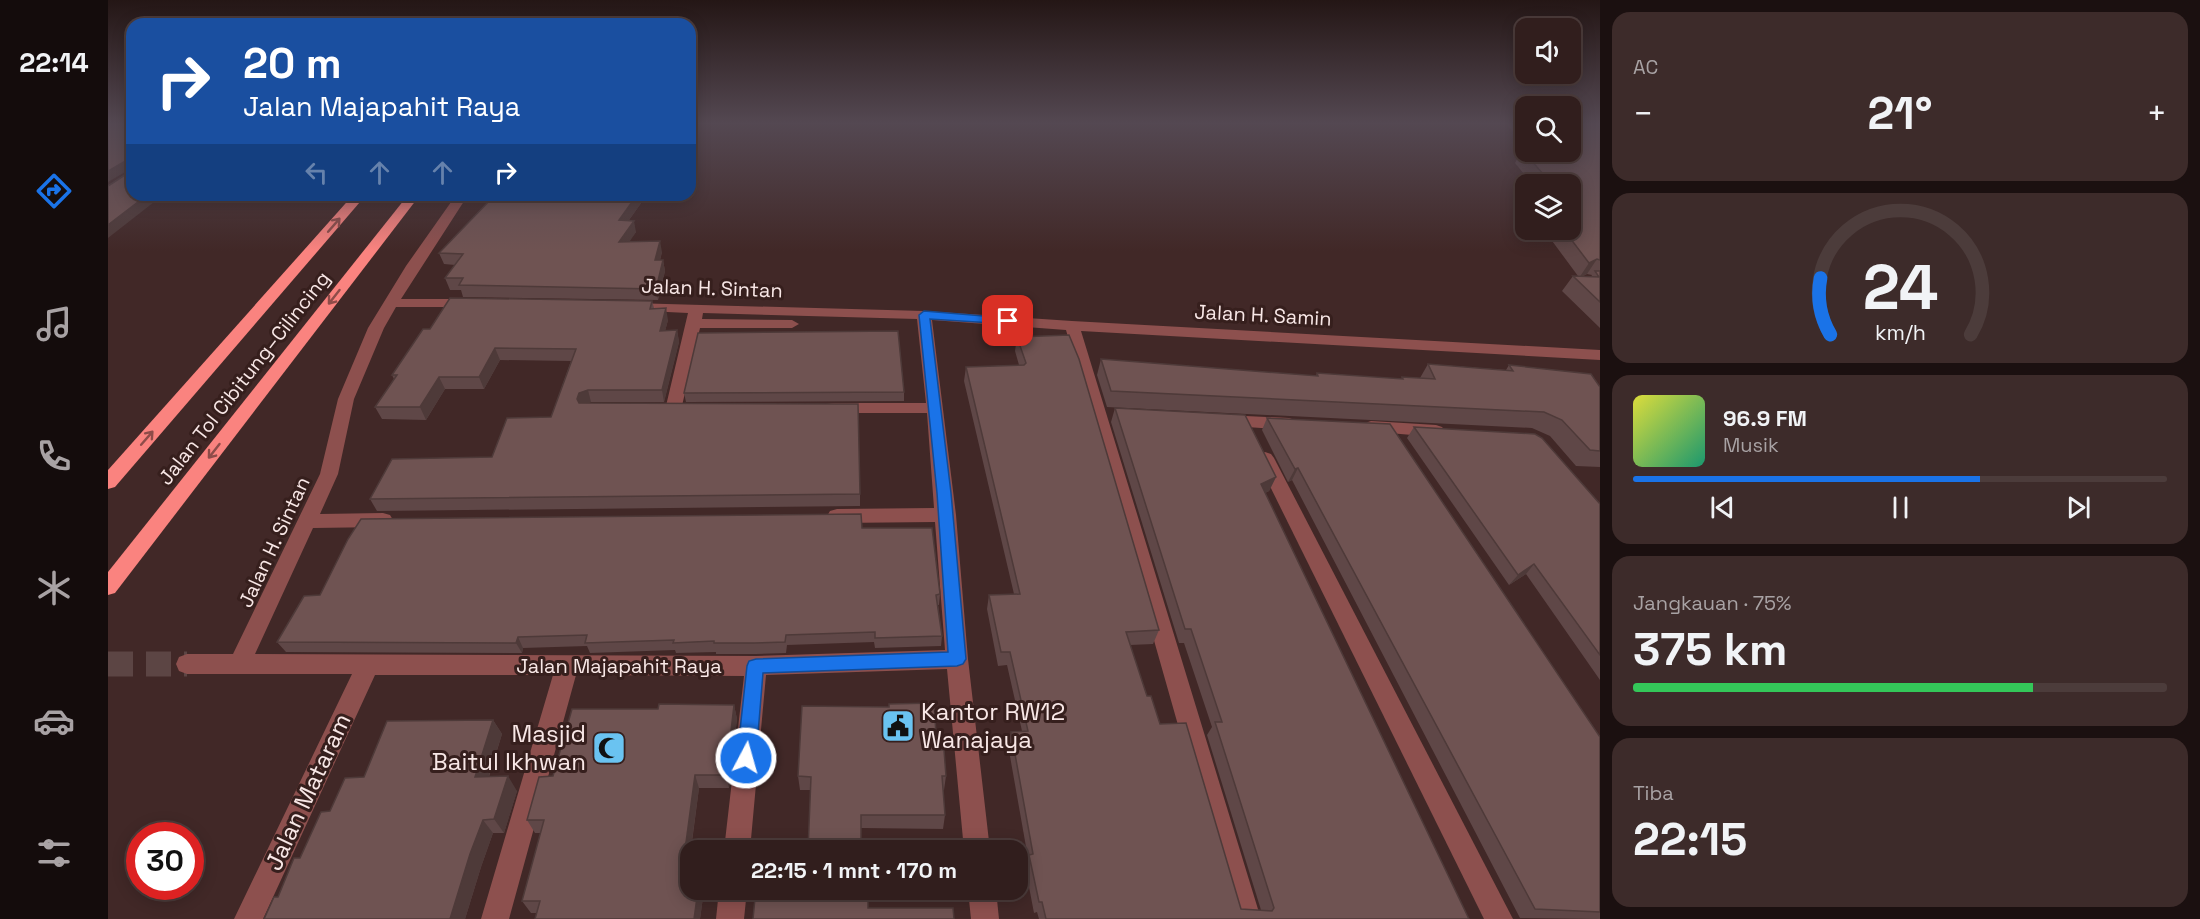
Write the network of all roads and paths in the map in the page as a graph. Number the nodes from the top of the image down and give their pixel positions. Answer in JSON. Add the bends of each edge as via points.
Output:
{"nodes":[{"id":1,"x":355,"y":201,"type":"edge"},
{"id":2,"x":409,"y":201,"type":"edge"},
{"id":3,"x":458,"y":201,"type":"edge"},
{"id":4,"x":391,"y":303,"type":"junction"},
{"id":5,"x":482,"y":303,"type":"edge"},
{"id":6,"x":617,"y":306,"type":"edge"},
{"id":7,"x":695,"y":316,"type":"junction"},
{"id":8,"x":925,"y":320,"type":"junction"},
{"id":9,"x":1072,"y":326,"type":"junction"},
{"id":10,"x":1600,"y":355,"type":"edge"},
{"id":11,"x":936,"y":408,"type":"junction"},
{"id":12,"x":673,"y":409,"type":"edge"},
{"id":13,"x":816,"y":409,"type":"edge"},
{"id":14,"x":1098,"y":414,"type":"junction"},
{"id":15,"x":1121,"y":416,"type":"edge"},
{"id":16,"x":1212,"y":420,"type":"edge"},
{"id":17,"x":1246,"y":422,"type":"junction"},
{"id":18,"x":1306,"y":424,"type":"edge"},
{"id":19,"x":1354,"y":427,"type":"edge"},
{"id":20,"x":1389,"y":428,"type":"junction"},
{"id":21,"x":1458,"y":432,"type":"edge"},
{"id":22,"x":1402,"y":448,"type":"edge"},
{"id":23,"x":108,"y":482,"type":"edge"},
{"id":24,"x":946,"y":515,"type":"junction"},
{"id":25,"x":816,"y":516,"type":"edge"},
{"id":26,"x":401,"y":520,"type":"edge"},
{"id":27,"x":306,"y":521,"type":"junction"},
{"id":28,"x":108,"y":587,"type":"edge"},
{"id":29,"x":957,"y":659,"type":"junction"},
{"id":30,"x":240,"y":663,"type":"junction"},
{"id":31,"x":187,"y":664,"type":"tunnel mouth"},
{"id":32,"x":368,"y":665,"type":"junction"},
{"id":33,"x":567,"y":666,"type":"junction"},
{"id":34,"x":756,"y":666,"type":"junction"},
{"id":35,"x":738,"y":840,"type":"edge"},
{"id":36,"x":976,"y":840,"type":"edge"},
{"id":37,"x":732,"y":900,"type":"edge"},
{"id":38,"x":983,"y":900,"type":"edge"},
{"id":39,"x":248,"y":919,"type":"edge"},
{"id":40,"x":495,"y":919,"type":"edge"},
{"id":41,"x":730,"y":919,"type":"edge"},
{"id":42,"x":985,"y":919,"type":"edge"},
{"id":43,"x":1247,"y":919,"type":"edge"},
{"id":44,"x":1499,"y":919,"type":"edge"}],
"edges":[{"from":23,"to":1,"type":"highway","name":"Jalan Tol Cibitung–Cilincing","one_way":true},
{"from":2,"to":28,"type":"highway","name":"Jalan Tol Cibitung–Cilincing","one_way":true},
{"from":3,"to":4,"type":"street","name":"Jalan H. Sintan"},
{"from":4,"to":5,"type":"street"},
{"from":4,"to":27,"type":"street","name":"Jalan H. Sintan","via":[[346,399],[329,474]]},
{"from":6,"to":7,"type":"street","name":"Jalan H. Sintan"},
{"from":7,"to":8,"type":"street","name":"Jalan H. Sintan"},
{"from":7,"to":12,"type":"street"},
{"from":8,"to":9,"type":"street","name":"Jalan H. Samin"},
{"from":8,"to":11,"type":"street"},
{"from":9,"to":10,"type":"street","name":"Jalan H. Samin"},
{"from":9,"to":14,"type":"street"},
{"from":11,"to":13,"type":"street"},
{"from":11,"to":24,"type":"street"},
{"from":14,"to":15,"type":"street"},
{"from":14,"to":43,"type":"street"},
{"from":16,"to":17,"type":"street"},
{"from":17,"to":18,"type":"street"},
{"from":17,"to":44,"type":"street"},
{"from":19,"to":20,"type":"street"},
{"from":20,"to":21,"type":"street"},
{"from":20,"to":22,"type":"street"},
{"from":24,"to":25,"type":"street"},
{"from":24,"to":29,"type":"street"},
{"from":26,"to":27,"type":"street"},
{"from":27,"to":30,"type":"street","name":"Jalan H. Sintan"},
{"from":29,"to":34,"type":"street","name":"Jalan Majapahit Raya"},
{"from":29,"to":36,"type":"street"},
{"from":30,"to":31,"type":"street","name":"Jalan Majapahit Raya"},
{"from":30,"to":32,"type":"street","name":"Jalan Majapahit Raya"},
{"from":32,"to":33,"type":"street","name":"Jalan Majapahit Raya"},
{"from":32,"to":39,"type":"street","name":"Jalan Mataram"},
{"from":33,"to":34,"type":"street","name":"Jalan Majapahit Raya"},
{"from":33,"to":40,"type":"street"},
{"from":34,"to":35,"type":"street"},
{"from":37,"to":41,"type":"street"},
{"from":38,"to":42,"type":"street"}]}
